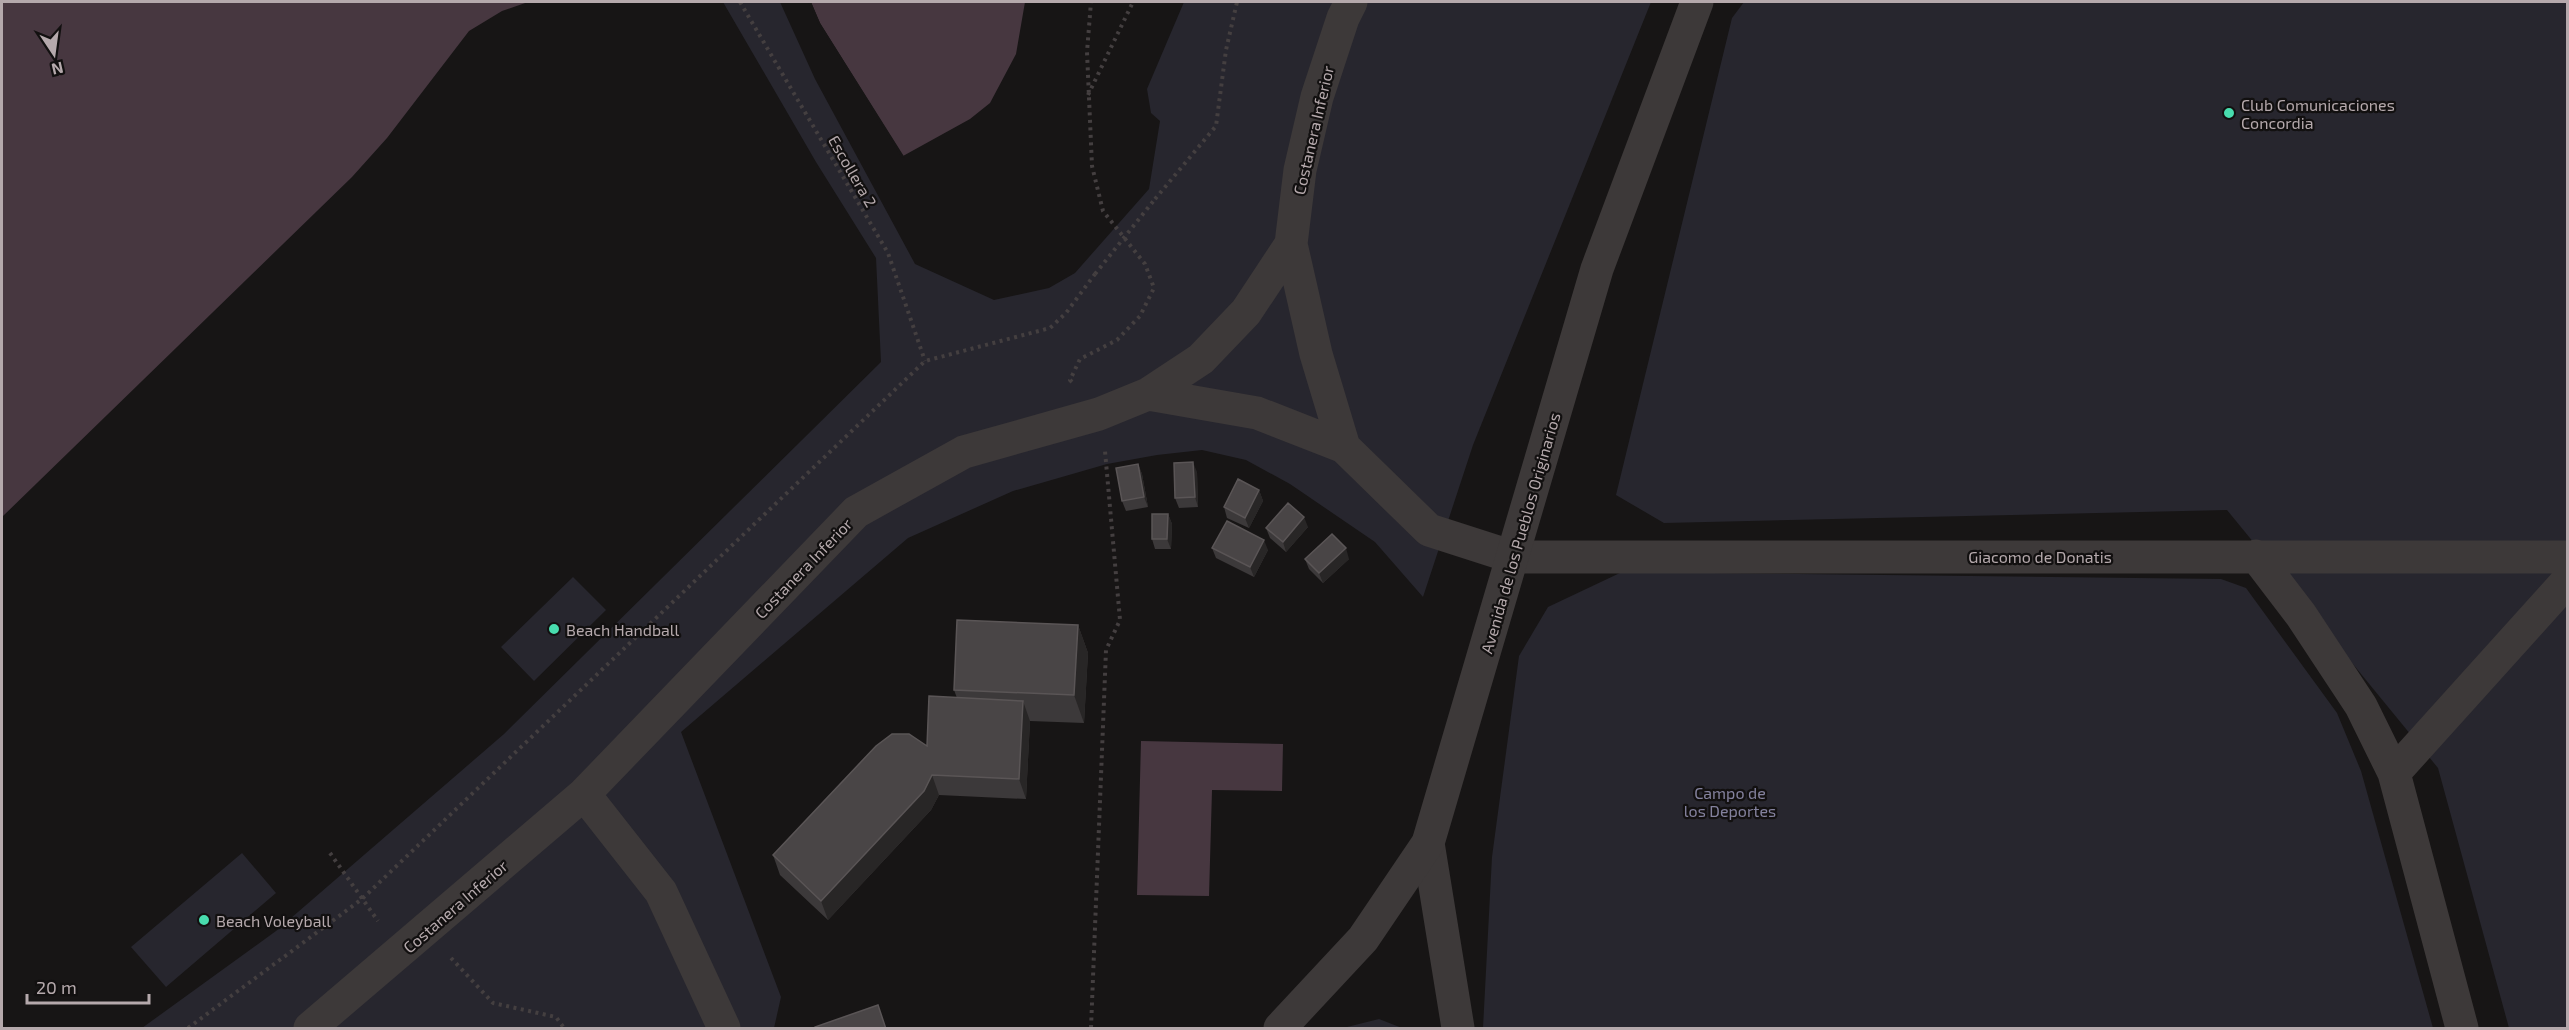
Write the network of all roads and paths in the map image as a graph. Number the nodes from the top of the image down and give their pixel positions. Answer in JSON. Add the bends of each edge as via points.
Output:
{"nodes":[{"id":1,"x":740,"y":2,"type":"edge"},
{"id":2,"x":1091,"y":2,"type":"edge"},
{"id":3,"x":1133,"y":2,"type":"edge"},
{"id":4,"x":1237,"y":2,"type":"edge"},
{"id":5,"x":1351,"y":2,"type":"edge"},
{"id":6,"x":1697,"y":2,"type":"edge"},
{"id":7,"x":1088,"y":96,"type":"junction"},
{"id":8,"x":1291,"y":244,"type":"junction"},
{"id":9,"x":925,"y":361,"type":"junction"},
{"id":10,"x":1148,"y":394,"type":"junction"},
{"id":11,"x":1099,"y":414,"type":"junction"},
{"id":12,"x":1344,"y":447,"type":"junction"},
{"id":13,"x":2256,"y":556,"type":"junction"},
{"id":14,"x":1514,"y":557,"type":"junction"},
{"id":15,"x":2568,"y":557,"type":"edge"},
{"id":16,"x":2568,"y":580,"type":"edge"},
{"id":17,"x":2394,"y":773,"type":"junction"},
{"id":18,"x":584,"y":794,"type":"junction"},
{"id":19,"x":1428,"y":843,"type":"junction"},
{"id":20,"x":330,"y":853,"type":"dead end"},
{"id":21,"x":362,"y":899,"type":"junction"},
{"id":22,"x":383,"y":927,"type":"dead end"},
{"id":23,"x":448,"y":955,"type":"dead end"},
{"id":24,"x":189,"y":1029,"type":"edge"},
{"id":25,"x":310,"y":1029,"type":"edge"},
{"id":26,"x":564,"y":1029,"type":"edge"},
{"id":27,"x":724,"y":1029,"type":"edge"},
{"id":28,"x":1091,"y":1029,"type":"edge"},
{"id":29,"x":1280,"y":1029,"type":"edge"},
{"id":30,"x":1458,"y":1029,"type":"edge"},
{"id":31,"x":2462,"y":1029,"type":"edge"}],
"edges":[{"from":1,"to":9,"type":"path","name":"Escollera 2","via":[[888,253]]},
{"from":2,"to":7,"type":"path"},
{"from":3,"to":7,"type":"path"},
{"from":4,"to":9,"type":"path","bridge":true,"via":[[1216,126],[1066,313],[1050,328]]},
{"from":5,"to":8,"type":"street","name":"Costanera Inferior","via":[[1317,98],[1300,170]]},
{"from":6,"to":14,"type":"street","name":"Avenida de los Pueblos Originarios","via":[[1597,269]]},
{"from":7,"to":11,"type":"path","via":[[1092,166],[1103,211],[1144,264],[1154,288],[1140,316],[1117,340],[1080,358],[1070,380]]},
{"from":8,"to":10,"type":"street","name":"Costanera Inferior","via":[[1246,312],[1201,359]]},
{"from":8,"to":12,"type":"street","via":[[1316,354]]},
{"from":9,"to":21,"type":"path"},
{"from":10,"to":11,"type":"street","name":"Costanera Inferior"},
{"from":10,"to":12,"type":"street","via":[[1257,413]]},
{"from":11,"to":18,"type":"street","name":"Costanera Inferior","via":[[964,452],[856,512]]},
{"from":11,"to":28,"type":"path","via":[[1120,620],[1107,650]]},
{"from":12,"to":14,"type":"street","name":"Giacomo de Donatis","via":[[1429,530]]},
{"from":13,"to":14,"type":"street","name":"Giacomo de Donatis"},
{"from":13,"to":15,"type":"street","name":"Giacomo de Donatis"},
{"from":13,"to":17,"type":"street","via":[[2301,615],[2361,706]]},
{"from":14,"to":19,"type":"street","name":"Avenida de los Pueblos Originarios"},
{"from":16,"to":17,"type":"street"},
{"from":17,"to":31,"type":"street"},
{"from":18,"to":25,"type":"street","name":"Costanera Inferior"},
{"from":18,"to":27,"type":"street","via":[[661,892]]},
{"from":19,"to":29,"type":"street","name":"Avenida de los Pueblos Originarios","via":[[1363,939]]},
{"from":19,"to":30,"type":"street"},
{"from":20,"to":21,"type":"path"},
{"from":21,"to":22,"type":"path"},
{"from":21,"to":24,"type":"path"},
{"from":23,"to":26,"type":"path","via":[[493,1003],[556,1017]]}]}
